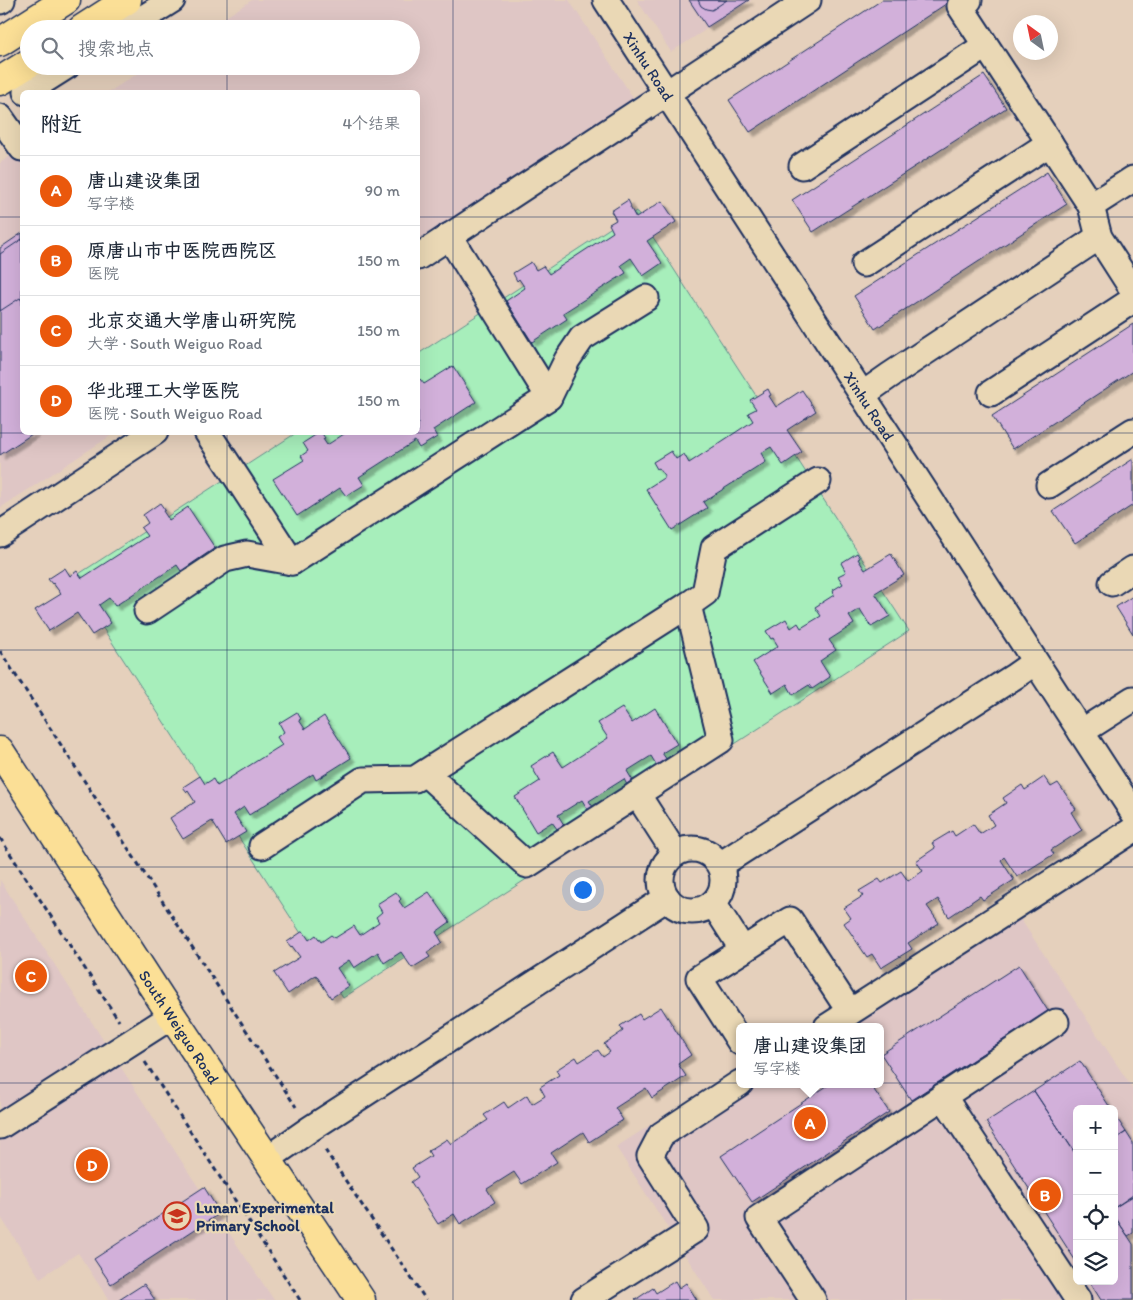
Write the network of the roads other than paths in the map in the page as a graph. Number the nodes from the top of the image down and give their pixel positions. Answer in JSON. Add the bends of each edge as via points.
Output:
{"nodes":[{"id":1,"x":66,"y":0,"type":"edge"},
{"id":2,"x":127,"y":0,"type":"edge"},
{"id":3,"x":172,"y":0,"type":"edge"},
{"id":4,"x":606,"y":0,"type":"edge"},
{"id":5,"x":808,"y":0,"type":"edge"},
{"id":6,"x":970,"y":0,"type":"edge"},
{"id":7,"x":35,"y":20,"type":"edge"},
{"id":8,"x":96,"y":20,"type":"edge"},
{"id":9,"x":140,"y":20,"type":"edge"},
{"id":10,"x":20,"y":29,"type":"edge"},
{"id":11,"x":0,"y":42,"type":"edge"},
{"id":12,"x":985,"y":46,"type":"junction"},
{"id":13,"x":20,"y":68,"type":"edge"},
{"id":14,"x":53,"y":75,"type":"edge"},
{"id":15,"x":0,"y":81,"type":"edge"},
{"id":16,"x":30,"y":90,"type":"edge"},
{"id":17,"x":666,"y":92,"type":"junction"},
{"id":18,"x":20,"y":96,"type":"edge"},
{"id":19,"x":0,"y":109,"type":"edge"},
{"id":20,"x":0,"y":117,"type":"edge"},
{"id":21,"x":1050,"y":144,"type":"junction"},
{"id":22,"x":20,"y":145,"type":"edge"},
{"id":23,"x":802,"y":166,"type":"dead end"},
{"id":24,"x":1133,"y":179,"type":"edge"},
{"id":25,"x":1091,"y":206,"type":"junction"},
{"id":26,"x":449,"y":236,"type":"junction"},
{"id":27,"x":1100,"y":237,"type":"junction"},
{"id":28,"x":420,"y":256,"type":"edge"},
{"id":29,"x":864,"y":264,"type":"dead end"},
{"id":30,"x":1133,"y":290,"type":"edge"},
{"id":31,"x":646,"y":298,"type":"dead end"},
{"id":32,"x":1133,"y":300,"type":"edge"},
{"id":33,"x":991,"y":392,"type":"dead end"},
{"id":34,"x":862,"y":395,"type":"junction"},
{"id":35,"x":549,"y":397,"type":"junction"},
{"id":36,"x":1133,"y":431,"type":"edge"},
{"id":37,"x":150,"y":435,"type":"edge"},
{"id":38,"x":209,"y":435,"type":"edge"},
{"id":39,"x":818,"y":481,"type":"dead end"},
{"id":40,"x":1049,"y":485,"type":"dead end"},
{"id":41,"x":0,"y":534,"type":"edge"},
{"id":42,"x":292,"y":562,"type":"junction"},
{"id":43,"x":1133,"y":570,"type":"edge"},
{"id":44,"x":1112,"y":583,"type":"dead end"},
{"id":45,"x":688,"y":605,"type":"junction"},
{"id":46,"x":147,"y":611,"type":"dead end"},
{"id":47,"x":1035,"y":662,"type":"junction"},
{"id":48,"x":1133,"y":698,"type":"edge"},
{"id":49,"x":1081,"y":732,"type":"junction"},
{"id":50,"x":0,"y":751,"type":"edge"},
{"id":51,"x":425,"y":773,"type":"junction"},
{"id":52,"x":637,"y":794,"type":"junction"},
{"id":53,"x":1133,"y":812,"type":"edge"},
{"id":54,"x":1133,"y":830,"type":"edge"},
{"id":55,"x":262,"y":846,"type":"dead end"},
{"id":56,"x":675,"y":853,"type":"junction"},
{"id":57,"x":720,"y":865,"type":"junction"},
{"id":58,"x":666,"y":898,"type":"junction"},
{"id":59,"x":713,"y":903,"type":"junction"},
{"id":60,"x":743,"y":950,"type":"junction"},
{"id":61,"x":850,"y":1012,"type":"junction"},
{"id":62,"x":172,"y":1016,"type":"junction"},
{"id":63,"x":1056,"y":1022,"type":"dead end"},
{"id":64,"x":833,"y":1023,"type":"edge"},
{"id":65,"x":736,"y":1036,"type":"edge"},
{"id":66,"x":736,"y":1086,"type":"edge"},
{"id":67,"x":943,"y":1096,"type":"junction"},
{"id":68,"x":0,"y":1126,"type":"edge"},
{"id":69,"x":267,"y":1159,"type":"junction"},
{"id":70,"x":1074,"y":1299,"type":"edge"},
{"id":71,"x":361,"y":1300,"type":"edge"},
{"id":72,"x":584,"y":1300,"type":"edge"},
{"id":73,"x":814,"y":1300,"type":"edge"}],
"edges":[{"from":1,"to":7,"type":"main road"},
{"from":2,"to":8,"type":"main road"},
{"from":3,"to":9,"type":"street"},
{"from":4,"to":17,"type":"street","name":"Xinhu Road"},
{"from":5,"to":17,"type":"street"},
{"from":6,"to":12,"type":"street","via":[[960,6]]},
{"from":10,"to":11,"type":"main road"},
{"from":12,"to":21,"type":"street"},
{"from":12,"to":23,"type":"street"},
{"from":13,"to":15,"type":"main road"},
{"from":14,"to":16,"type":"street"},
{"from":17,"to":26,"type":"street"},
{"from":17,"to":34,"type":"street","name":"Xinhu Road"},
{"from":18,"to":19,"type":"street"},
{"from":20,"to":22,"type":"street"},
{"from":21,"to":25,"type":"street"},
{"from":21,"to":29,"type":"street"},
{"from":24,"to":25,"type":"street"},
{"from":25,"to":27,"type":"street"},
{"from":26,"to":28,"type":"street"},
{"from":26,"to":35,"type":"street"},
{"from":27,"to":30,"type":"street"},
{"from":27,"to":34,"type":"street"},
{"from":31,"to":35,"type":"street","via":[[582,338]]},
{"from":32,"to":33,"type":"street"},
{"from":34,"to":47,"type":"street","name":"Xinhu Road"},
{"from":35,"to":42,"type":"street"},
{"from":36,"to":40,"type":"street"},
{"from":37,"to":41,"type":"street"},
{"from":38,"to":42,"type":"street"},
{"from":39,"to":45,"type":"street","via":[[714,548],[705,593]]},
{"from":42,"to":46,"type":"street","via":[[246,554],[225,559]]},
{"from":43,"to":44,"type":"street"},
{"from":45,"to":51,"type":"street"},
{"from":45,"to":52,"type":"street","via":[[721,740]]},
{"from":47,"to":49,"type":"street","name":"Xinhu Road"},
{"from":47,"to":57,"type":"street"},
{"from":48,"to":49,"type":"street"},
{"from":49,"to":53,"type":"street","name":"Xinhu Road"},
{"from":50,"to":62,"type":"main road","name":"South Weiguo Road"},
{"from":51,"to":52,"type":"street","via":[[527,865]]},
{"from":51,"to":55,"type":"street","via":[[415,779],[363,780]]},
{"from":52,"to":56,"type":"street"},
{"from":54,"to":61,"type":"street"},
{"from":56,"to":57,"type":"street","via":[[684,849],[704,851]]},
{"from":56,"to":58,"type":"street","via":[[662,869],[662,889]]},
{"from":57,"to":59,"type":"street","via":[[723,885]]},
{"from":58,"to":59,"type":"street","via":[[683,910],[704,909]]},
{"from":58,"to":69,"type":"street"},
{"from":59,"to":60,"type":"street"},
{"from":60,"to":61,"type":"street","via":[[790,920]]},
{"from":60,"to":65,"type":"street","via":[[699,978]]},
{"from":61,"to":64,"type":"street"},
{"from":62,"to":68,"type":"street"},
{"from":62,"to":69,"type":"main road","name":"South Weiguo Road"},
{"from":63,"to":67,"type":"street"},
{"from":66,"to":72,"type":"street","via":[[661,1135],[650,1156],[696,1229]]},
{"from":67,"to":70,"type":"street"},
{"from":67,"to":73,"type":"street","via":[[759,1218]]},
{"from":69,"to":71,"type":"main road","name":"South Weiguo Road"}]}
